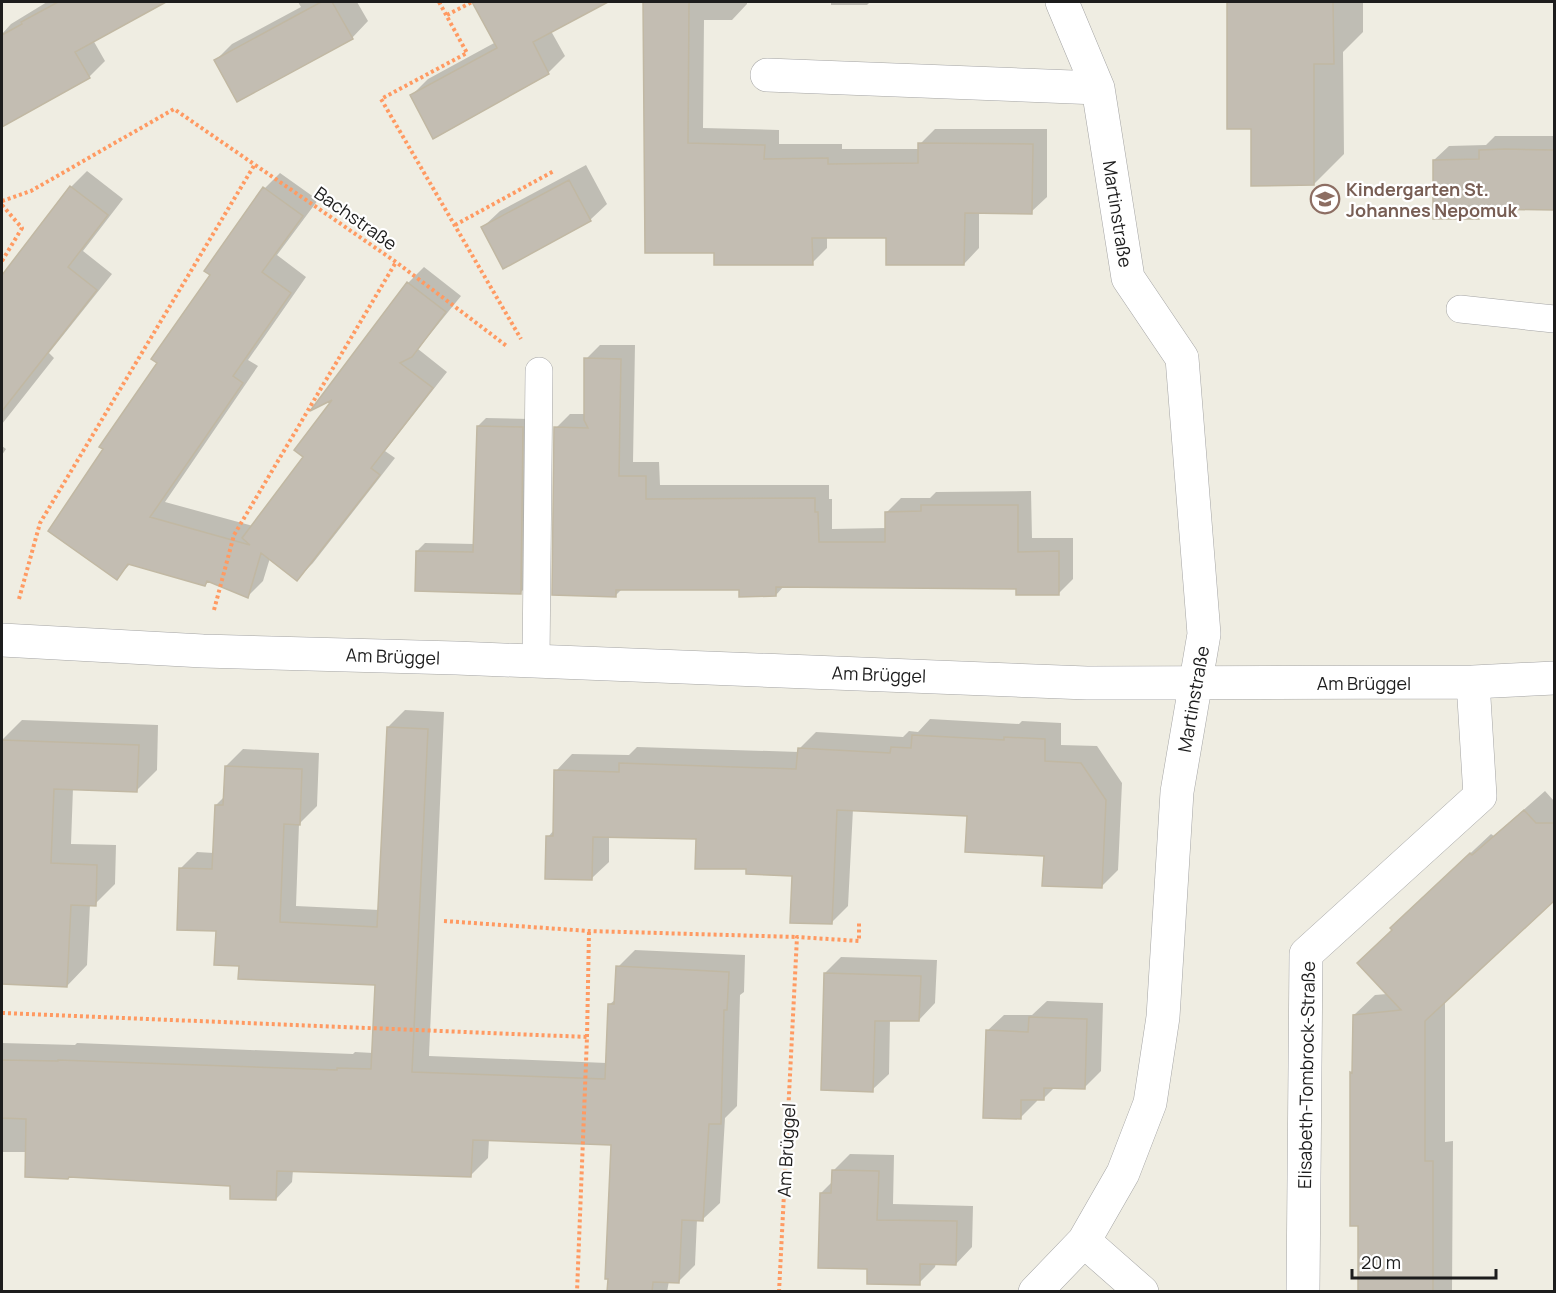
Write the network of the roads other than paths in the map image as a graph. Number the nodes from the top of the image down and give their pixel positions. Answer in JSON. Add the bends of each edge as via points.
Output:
{"nodes":[{"id":1,"x":1062,"y":2,"type":"edge"},
{"id":2,"x":767,"y":75,"type":"dead end"},
{"id":3,"x":1098,"y":88,"type":"junction"},
{"id":4,"x":1460,"y":309,"type":"dead end"},
{"id":5,"x":1554,"y":319,"type":"edge"},
{"id":6,"x":539,"y":371,"type":"road end"},
{"id":7,"x":5,"y":640,"type":"edge"},
{"id":8,"x":536,"y":661,"type":"junction"},
{"id":9,"x":1554,"y":678,"type":"edge"},
{"id":10,"x":1473,"y":682,"type":"junction"},
{"id":11,"x":1196,"y":684,"type":"junction"},
{"id":12,"x":1084,"y":1241,"type":"junction"},
{"id":13,"x":1035,"y":1292,"type":"edge"},
{"id":14,"x":1142,"y":1292,"type":"edge"},
{"id":15,"x":1303,"y":1292,"type":"edge"}],
"edges":[{"from":1,"to":3,"type":"street","name":"Martinstraße"},
{"from":2,"to":3,"type":"street"},
{"from":3,"to":11,"type":"street","name":"Martinstraße","via":[[1128,278],[1182,358],[1204,634]]},
{"from":4,"to":5,"type":"lane"},
{"from":6,"to":8,"type":"lane"},
{"from":7,"to":8,"type":"street","name":"Am Brüggel","via":[[203,651]]},
{"from":8,"to":11,"type":"street","name":"Am Brüggel"},
{"from":9,"to":10,"type":"street","name":"Am Brüggel"},
{"from":10,"to":11,"type":"street","name":"Am Brüggel"},
{"from":10,"to":15,"type":"street","name":"Elisabeth-Tombrock-Straße","via":[[1480,796],[1306,954]]},
{"from":11,"to":12,"type":"street","name":"Martinstraße","via":[[1177,792],[1163,1017],[1150,1103],[1123,1173]]},
{"from":12,"to":13,"type":"street","name":"Martinstraße"},
{"from":12,"to":14,"type":"street"}]}
